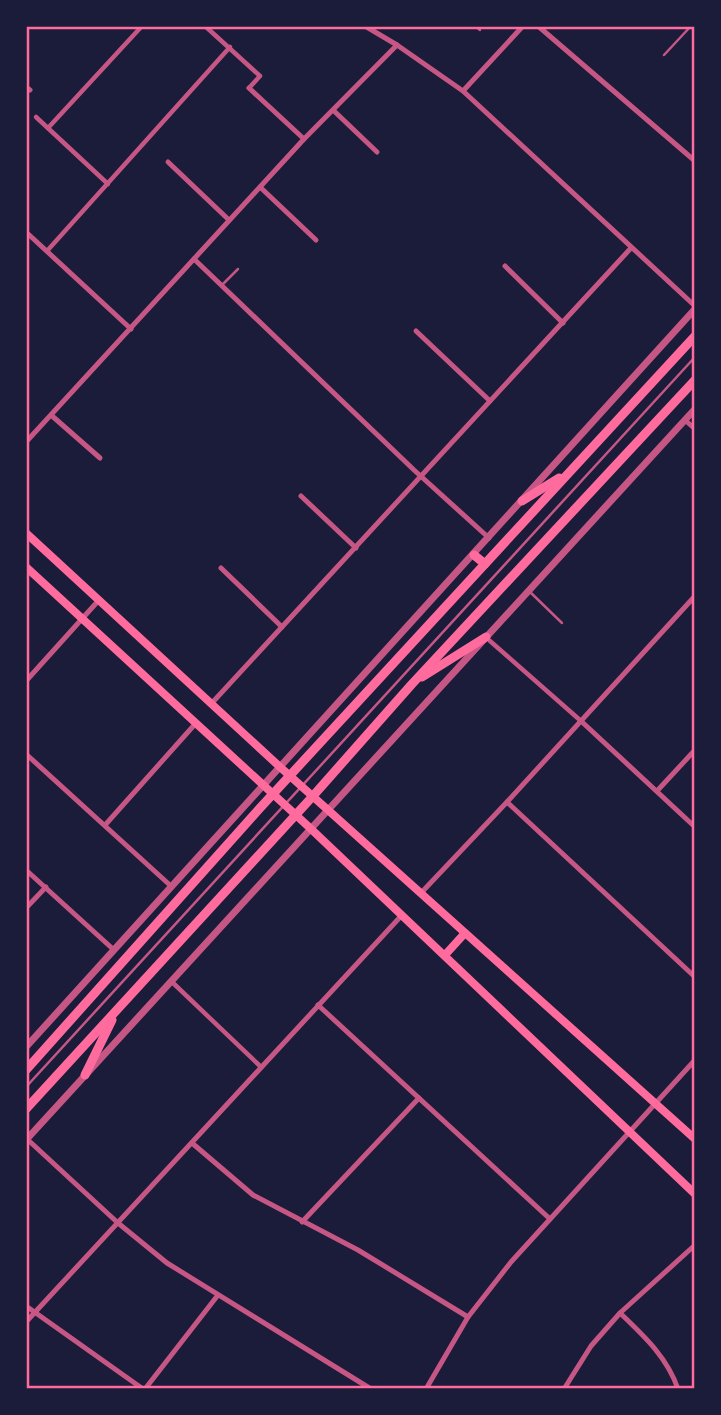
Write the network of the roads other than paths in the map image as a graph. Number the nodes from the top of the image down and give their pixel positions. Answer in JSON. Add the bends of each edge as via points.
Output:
{"nodes":[{"id":1,"x":142,"y":26,"type":"edge"},
{"id":2,"x":205,"y":26,"type":"edge"},
{"id":3,"x":365,"y":26,"type":"edge"},
{"id":4,"x":475,"y":26,"type":"edge"},
{"id":5,"x":523,"y":26,"type":"edge"},
{"id":6,"x":538,"y":26,"type":"edge"},
{"id":7,"x":691,"y":26,"type":"edge"},
{"id":8,"x":480,"y":30,"type":"dead end"},
{"id":9,"x":397,"y":45,"type":"junction"},
{"id":10,"x":230,"y":47,"type":"junction"},
{"id":11,"x":664,"y":55,"type":"dead end"},
{"id":12,"x":249,"y":88,"type":"joint"},
{"id":13,"x":463,"y":91,"type":"junction"},
{"id":14,"x":333,"y":110,"type":"junction"},
{"id":15,"x":36,"y":117,"type":"dead end"},
{"id":16,"x":48,"y":128,"type":"junction"},
{"id":17,"x":304,"y":139,"type":"junction"},
{"id":18,"x":695,"y":150,"type":"edge"},
{"id":19,"x":377,"y":152,"type":"dead end"},
{"id":20,"x":689,"y":156,"type":"junction"},
{"id":21,"x":695,"y":161,"type":"edge"},
{"id":22,"x":168,"y":162,"type":"dead end"},
{"id":23,"x":108,"y":184,"type":"junction"},
{"id":24,"x":260,"y":187,"type":"junction"},
{"id":25,"x":229,"y":220,"type":"junction"},
{"id":26,"x":26,"y":232,"type":"edge"},
{"id":27,"x":316,"y":240,"type":"dead end"},
{"id":28,"x":631,"y":248,"type":"junction"},
{"id":29,"x":47,"y":251,"type":"junction"},
{"id":30,"x":194,"y":260,"type":"junction"},
{"id":31,"x":505,"y":266,"type":"dead end"},
{"id":32,"x":238,"y":269,"type":"dead end"},
{"id":33,"x":221,"y":286,"type":"junction"},
{"id":34,"x":695,"y":308,"type":"edge"},
{"id":35,"x":563,"y":323,"type":"junction"},
{"id":36,"x":131,"y":329,"type":"junction"},
{"id":37,"x":416,"y":331,"type":"dead end"},
{"id":38,"x":695,"y":336,"type":"edge"},
{"id":39,"x":695,"y":357,"type":"edge"},
{"id":40,"x":695,"y":380,"type":"edge"},
{"id":41,"x":490,"y":401,"type":"junction"},
{"id":42,"x":695,"y":409,"type":"edge"},
{"id":43,"x":51,"y":415,"type":"junction"},
{"id":44,"x":685,"y":420,"type":"junction"},
{"id":45,"x":695,"y":429,"type":"edge"},
{"id":46,"x":26,"y":442,"type":"edge"},
{"id":47,"x":100,"y":458,"type":"dead end"},
{"id":48,"x":570,"y":471,"type":"junction"},
{"id":49,"x":421,"y":476,"type":"junction"},
{"id":50,"x":301,"y":496,"type":"dead end"},
{"id":51,"x":522,"y":501,"type":"junction"},
{"id":52,"x":26,"y":533,"type":"edge"},
{"id":53,"x":489,"y":538,"type":"junction"},
{"id":54,"x":356,"y":548,"type":"junction"},
{"id":55,"x":474,"y":555,"type":"junction"},
{"id":56,"x":485,"y":564,"type":"junction"},
{"id":57,"x":26,"y":567,"type":"edge"},
{"id":58,"x":221,"y":568,"type":"dead end"},
{"id":59,"x":528,"y":590,"type":"junction"},
{"id":60,"x":695,"y":596,"type":"edge"},
{"id":61,"x":99,"y":600,"type":"junction"},
{"id":62,"x":83,"y":618,"type":"junction"},
{"id":63,"x":562,"y":623,"type":"dead end"},
{"id":64,"x":282,"y":627,"type":"junction"},
{"id":65,"x":488,"y":639,"type":"junction"},
{"id":66,"x":26,"y":681,"type":"edge"},
{"id":67,"x":412,"y":684,"type":"junction"},
{"id":68,"x":211,"y":704,"type":"junction"},
{"id":69,"x":581,"y":722,"type":"junction"},
{"id":70,"x":196,"y":723,"type":"junction"},
{"id":71,"x":695,"y":750,"type":"edge"},
{"id":72,"x":26,"y":754,"type":"edge"},
{"id":73,"x":280,"y":767,"type":"junction"},
{"id":74,"x":290,"y":776,"type":"junction"},
{"id":75,"x":263,"y":785,"type":"junction"},
{"id":76,"x":302,"y":786,"type":"junction"},
{"id":77,"x":657,"y":791,"type":"junction"},
{"id":78,"x":273,"y":794,"type":"junction"},
{"id":79,"x":313,"y":796,"type":"junction"},
{"id":80,"x":507,"y":802,"type":"junction"},
{"id":81,"x":285,"y":805,"type":"junction"},
{"id":82,"x":327,"y":808,"type":"junction"},
{"id":83,"x":296,"y":815,"type":"junction"},
{"id":84,"x":106,"y":824,"type":"junction"},
{"id":85,"x":695,"y":827,"type":"edge"},
{"id":86,"x":310,"y":828,"type":"junction"},
{"id":87,"x":26,"y":870,"type":"edge"},
{"id":88,"x":46,"y":887,"type":"junction"},
{"id":89,"x":172,"y":887,"type":"junction"},
{"id":90,"x":421,"y":893,"type":"junction"},
{"id":91,"x":26,"y":908,"type":"edge"},
{"id":92,"x":402,"y":915,"type":"junction"},
{"id":93,"x":465,"y":933,"type":"junction"},
{"id":94,"x":114,"y":950,"type":"junction"},
{"id":95,"x":445,"y":955,"type":"junction"},
{"id":96,"x":695,"y":977,"type":"edge"},
{"id":97,"x":171,"y":981,"type":"junction"},
{"id":98,"x":318,"y":1005,"type":"junction"},
{"id":99,"x":118,"y":1008,"type":"junction"},
{"id":100,"x":26,"y":1047,"type":"edge"},
{"id":101,"x":695,"y":1060,"type":"edge"},
{"id":102,"x":261,"y":1066,"type":"junction"},
{"id":103,"x":26,"y":1070,"type":"edge"},
{"id":104,"x":85,"y":1075,"type":"junction"},
{"id":105,"x":26,"y":1087,"type":"edge"},
{"id":106,"x":419,"y":1098,"type":"junction"},
{"id":107,"x":657,"y":1104,"type":"junction"},
{"id":108,"x":26,"y":1109,"type":"edge"},
{"id":109,"x":632,"y":1132,"type":"junction"},
{"id":110,"x":695,"y":1139,"type":"edge"},
{"id":111,"x":27,"y":1140,"type":"edge"},
{"id":112,"x":192,"y":1143,"type":"junction"},
{"id":113,"x":695,"y":1194,"type":"edge"},
{"id":114,"x":550,"y":1219,"type":"junction"},
{"id":115,"x":302,"y":1222,"type":"junction"},
{"id":116,"x":118,"y":1223,"type":"junction"},
{"id":117,"x":695,"y":1245,"type":"edge"},
{"id":118,"x":218,"y":1295,"type":"junction"},
{"id":119,"x":26,"y":1306,"type":"edge"},
{"id":120,"x":34,"y":1313,"type":"junction"},
{"id":121,"x":620,"y":1313,"type":"junction"},
{"id":122,"x":468,"y":1317,"type":"junction"},
{"id":123,"x":26,"y":1322,"type":"edge"},
{"id":124,"x":144,"y":1389,"type":"edge"},
{"id":125,"x":371,"y":1389,"type":"edge"},
{"id":126,"x":426,"y":1389,"type":"edge"},
{"id":127,"x":565,"y":1389,"type":"edge"},
{"id":128,"x":678,"y":1389,"type":"edge"}],
"edges":[{"from":1,"to":16,"type":"street"},
{"from":2,"to":10,"type":"street"},
{"from":3,"to":9,"type":"street"},
{"from":4,"to":8,"type":"lane"},
{"from":5,"to":13,"type":"street"},
{"from":6,"to":20,"type":"street"},
{"from":7,"to":11,"type":"lane"},
{"from":9,"to":13,"type":"street"},
{"from":9,"to":14,"type":"street"},
{"from":10,"to":12,"type":"street","via":[[260,76]]},
{"from":10,"to":23,"type":"street"},
{"from":12,"to":17,"type":"street"},
{"from":13,"to":28,"type":"street"},
{"from":14,"to":17,"type":"street"},
{"from":14,"to":19,"type":"street"},
{"from":15,"to":16,"type":"street"},
{"from":16,"to":23,"type":"street"},
{"from":17,"to":24,"type":"street"},
{"from":18,"to":20,"type":"street"},
{"from":20,"to":21,"type":"street"},
{"from":22,"to":25,"type":"street"},
{"from":23,"to":29,"type":"street"},
{"from":24,"to":25,"type":"street"},
{"from":24,"to":27,"type":"street"},
{"from":25,"to":30,"type":"street"},
{"from":26,"to":29,"type":"street"},
{"from":28,"to":34,"type":"street"},
{"from":28,"to":35,"type":"street"},
{"from":29,"to":36,"type":"street"},
{"from":30,"to":33,"type":"street"},
{"from":30,"to":36,"type":"street"},
{"from":31,"to":35,"type":"street"},
{"from":32,"to":33,"type":"lane"},
{"from":33,"to":49,"type":"street"},
{"from":34,"to":51,"type":"street"},
{"from":35,"to":41,"type":"street"},
{"from":36,"to":43,"type":"street"},
{"from":37,"to":41,"type":"street"},
{"from":38,"to":48,"type":"main road"},
{"from":39,"to":76,"type":"lane"},
{"from":40,"to":67,"type":"main road"},
{"from":41,"to":49,"type":"street"},
{"from":42,"to":44,"type":"street"},
{"from":43,"to":46,"type":"street"},
{"from":43,"to":47,"type":"street"},
{"from":44,"to":45,"type":"street"},
{"from":44,"to":59,"type":"street"},
{"from":48,"to":51,"type":"main road"},
{"from":48,"to":56,"type":"main road"},
{"from":49,"to":53,"type":"street"},
{"from":49,"to":54,"type":"street"},
{"from":50,"to":54,"type":"street"},
{"from":51,"to":53,"type":"street"},
{"from":52,"to":61,"type":"main road"},
{"from":53,"to":55,"type":"street"},
{"from":54,"to":64,"type":"street"},
{"from":55,"to":56,"type":"main road"},
{"from":55,"to":73,"type":"street"},
{"from":56,"to":74,"type":"main road"},
{"from":57,"to":62,"type":"main road"},
{"from":58,"to":64,"type":"street"},
{"from":59,"to":63,"type":"lane"},
{"from":59,"to":65,"type":"street"},
{"from":60,"to":69,"type":"street"},
{"from":61,"to":62,"type":"street"},
{"from":61,"to":68,"type":"main road"},
{"from":62,"to":66,"type":"street"},
{"from":62,"to":70,"type":"main road"},
{"from":64,"to":68,"type":"street"},
{"from":65,"to":67,"type":"main road"},
{"from":65,"to":69,"type":"street"},
{"from":65,"to":82,"type":"street"},
{"from":67,"to":79,"type":"main road"},
{"from":68,"to":73,"type":"main road"},
{"from":69,"to":77,"type":"street"},
{"from":69,"to":80,"type":"street"},
{"from":70,"to":75,"type":"main road"},
{"from":70,"to":84,"type":"street"},
{"from":71,"to":77,"type":"street"},
{"from":72,"to":84,"type":"street"},
{"from":73,"to":74,"type":"main road"},
{"from":73,"to":75,"type":"street"},
{"from":74,"to":76,"type":"main road"},
{"from":74,"to":78,"type":"main road"},
{"from":75,"to":78,"type":"main road"},
{"from":75,"to":89,"type":"street"},
{"from":76,"to":79,"type":"main road"},
{"from":76,"to":81,"type":"lane"},
{"from":77,"to":85,"type":"street"},
{"from":78,"to":81,"type":"main road"},
{"from":78,"to":103,"type":"main road"},
{"from":79,"to":82,"type":"main road"},
{"from":79,"to":83,"type":"main road"},
{"from":80,"to":90,"type":"street"},
{"from":80,"to":96,"type":"street"},
{"from":81,"to":83,"type":"main road"},
{"from":81,"to":105,"type":"lane"},
{"from":82,"to":86,"type":"street"},
{"from":82,"to":90,"type":"main road"},
{"from":83,"to":86,"type":"main road"},
{"from":83,"to":99,"type":"main road"},
{"from":84,"to":89,"type":"street"},
{"from":86,"to":92,"type":"main road"},
{"from":86,"to":97,"type":"street"},
{"from":87,"to":88,"type":"street"},
{"from":88,"to":91,"type":"street"},
{"from":88,"to":94,"type":"street"},
{"from":89,"to":94,"type":"street"},
{"from":90,"to":93,"type":"main road"},
{"from":92,"to":95,"type":"main road"},
{"from":92,"to":98,"type":"street"},
{"from":93,"to":95,"type":"main road"},
{"from":93,"to":107,"type":"main road"},
{"from":94,"to":100,"type":"street"},
{"from":95,"to":109,"type":"main road"},
{"from":97,"to":102,"type":"street"},
{"from":97,"to":104,"type":"street"},
{"from":98,"to":102,"type":"street"},
{"from":98,"to":106,"type":"street"},
{"from":99,"to":104,"type":"main road"},
{"from":99,"to":108,"type":"main road"},
{"from":101,"to":107,"type":"street"},
{"from":102,"to":112,"type":"street"},
{"from":104,"to":111,"type":"street"},
{"from":106,"to":114,"type":"street"},
{"from":106,"to":115,"type":"street"},
{"from":107,"to":109,"type":"street"},
{"from":107,"to":110,"type":"main road"},
{"from":109,"to":113,"type":"main road"},
{"from":109,"to":114,"type":"street"},
{"from":111,"to":116,"type":"street"},
{"from":112,"to":115,"type":"street","via":[[253,1195]]},
{"from":112,"to":116,"type":"street"},
{"from":114,"to":122,"type":"street"},
{"from":115,"to":122,"type":"street","via":[[358,1250]]},
{"from":116,"to":118,"type":"street","via":[[167,1263]]},
{"from":116,"to":120,"type":"street"},
{"from":117,"to":121,"type":"street"},
{"from":118,"to":124,"type":"street"},
{"from":118,"to":125,"type":"street"},
{"from":119,"to":120,"type":"street"},
{"from":120,"to":123,"type":"street"},
{"from":120,"to":124,"type":"street"},
{"from":121,"to":127,"type":"street","via":[[591,1346]]},
{"from":121,"to":128,"type":"street","via":[[652,1344]]},
{"from":122,"to":126,"type":"street"}]}
